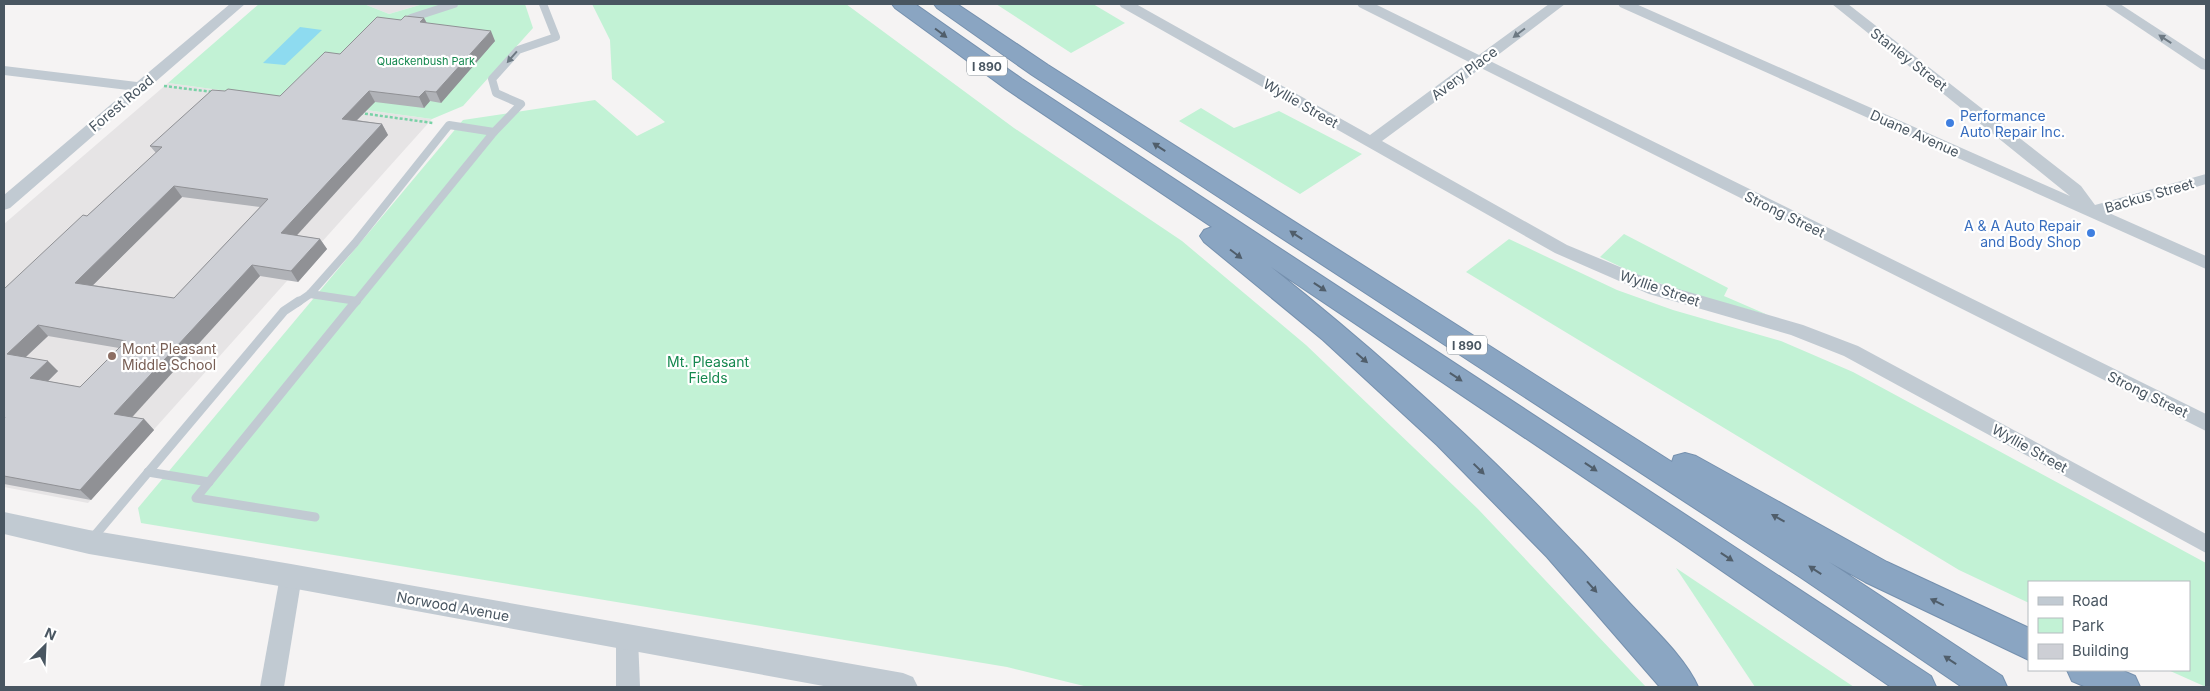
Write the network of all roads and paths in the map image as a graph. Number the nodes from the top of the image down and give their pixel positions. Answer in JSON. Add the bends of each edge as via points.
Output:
{"nodes":[{"id":1,"x":238,"y":4,"type":"edge"},
{"id":2,"x":454,"y":4,"type":"edge"},
{"id":3,"x":543,"y":4,"type":"edge"},
{"id":4,"x":902,"y":4,"type":"edge"},
{"id":5,"x":944,"y":4,"type":"edge"},
{"id":6,"x":1126,"y":4,"type":"edge"},
{"id":7,"x":1364,"y":4,"type":"edge"},
{"id":8,"x":1558,"y":4,"type":"edge"},
{"id":9,"x":1625,"y":4,"type":"edge"},
{"id":10,"x":1839,"y":4,"type":"edge"},
{"id":11,"x":2111,"y":4,"type":"edge"},
{"id":12,"x":411,"y":18,"type":"edge"},
{"id":13,"x":1480,"y":62,"type":"junction"},
{"id":14,"x":2206,"y":66,"type":"edge"},
{"id":15,"x":4,"y":70,"type":"edge"},
{"id":16,"x":158,"y":85,"type":"dead end"},
{"id":17,"x":140,"y":87,"type":"junction"},
{"id":18,"x":221,"y":93,"type":"edge"},
{"id":19,"x":353,"y":112,"type":"edge"},
{"id":20,"x":1076,"y":125,"type":"junction"},
{"id":21,"x":449,"y":126,"type":"junction"},
{"id":22,"x":494,"y":132,"type":"junction"},
{"id":23,"x":1371,"y":142,"type":"junction"},
{"id":24,"x":2206,"y":179,"type":"edge"},
{"id":25,"x":4,"y":204,"type":"edge"},
{"id":26,"x":2091,"y":212,"type":"junction"},
{"id":27,"x":1331,"y":258,"type":"junction"},
{"id":28,"x":2206,"y":263,"type":"edge"},
{"id":29,"x":310,"y":294,"type":"junction"},
{"id":30,"x":357,"y":301,"type":"junction"},
{"id":31,"x":2206,"y":423,"type":"edge"},
{"id":32,"x":148,"y":472,"type":"junction"},
{"id":33,"x":209,"y":482,"type":"junction"},
{"id":34,"x":315,"y":517,"type":"dead end"},
{"id":35,"x":4,"y":523,"type":"edge"},
{"id":36,"x":89,"y":542,"type":"junction"},
{"id":37,"x":2206,"y":544,"type":"edge"},
{"id":38,"x":292,"y":576,"type":"junction"},
{"id":39,"x":627,"y":638,"type":"junction"},
{"id":40,"x":2028,"y":645,"type":"edge"},
{"id":41,"x":2086,"y":671,"type":"edge"},
{"id":42,"x":272,"y":687,"type":"edge"},
{"id":43,"x":628,"y":687,"type":"edge"},
{"id":44,"x":903,"y":687,"type":"edge"},
{"id":45,"x":1681,"y":687,"type":"edge"},
{"id":46,"x":1919,"y":687,"type":"edge"},
{"id":47,"x":1990,"y":687,"type":"edge"},
{"id":48,"x":2123,"y":687,"type":"edge"}],
"edges":[{"from":1,"to":17,"type":"street","name":"Forest Road"},
{"from":2,"to":12,"type":"lane"},
{"from":3,"to":22,"type":"lane","one_way":true,"via":[[556,37],[518,50],[492,79],[496,93],[521,104]]},
{"from":4,"to":20,"type":"highway","number":"I 890","one_way":true,"via":[[958,46]]},
{"from":27,"to":5,"type":"highway","number":"I 890","one_way":true,"via":[[1040,70]]},
{"from":6,"to":23,"type":"street","name":"Wyllie Street"},
{"from":7,"to":13,"type":"street","name":"Strong Street"},
{"from":8,"to":13,"type":"street","name":"Avery Place","one_way":true},
{"from":9,"to":26,"type":"street","name":"Duane Avenue"},
{"from":10,"to":26,"type":"street","name":"Stanley Street","via":[[2075,190]]},
{"from":14,"to":11,"type":"street","one_way":true},
{"from":13,"to":23,"type":"street","name":"Avery Place"},
{"from":13,"to":31,"type":"street","name":"Strong Street"},
{"from":15,"to":17,"type":"street"},
{"from":16,"to":18,"type":"path"},
{"from":17,"to":25,"type":"street","name":"Forest Road"},
{"from":19,"to":21,"type":"path"},
{"from":20,"to":45,"type":"highway","one_way":true,"via":[[1363,359],[1522,510]]},
{"from":20,"to":46,"type":"highway","number":"I 890","one_way":true},
{"from":21,"to":22,"type":"lane"},
{"from":21,"to":29,"type":"lane"},
{"from":22,"to":30,"type":"lane"},
{"from":23,"to":37,"type":"street","name":"Wyllie Street","via":[[1561,249],[1655,289],[1796,330],[1851,351]]},
{"from":24,"to":26,"type":"street","name":"Backus Street"},
{"from":26,"to":28,"type":"street","name":"Duane Avenue"},
{"from":40,"to":27,"type":"highway","one_way":true,"via":[[1928,598],[1820,541]]},
{"from":47,"to":27,"type":"highway","number":"I 890","one_way":true,"via":[[1811,567]]},
{"from":29,"to":30,"type":"lane"},
{"from":29,"to":32,"type":"lane","via":[[284,311]]},
{"from":30,"to":33,"type":"lane"},
{"from":32,"to":33,"type":"lane"},
{"from":32,"to":36,"type":"lane"},
{"from":33,"to":34,"type":"lane","via":[[196,498]]},
{"from":35,"to":36,"type":"street","name":"Norwood Avenue"},
{"from":36,"to":38,"type":"street","name":"Norwood Avenue"},
{"from":38,"to":39,"type":"street","name":"Norwood Avenue"},
{"from":38,"to":42,"type":"street"},
{"from":39,"to":43,"type":"street"},
{"from":39,"to":44,"type":"street","name":"Norwood Avenue"},
{"from":41,"to":48,"type":"highway"}]}
